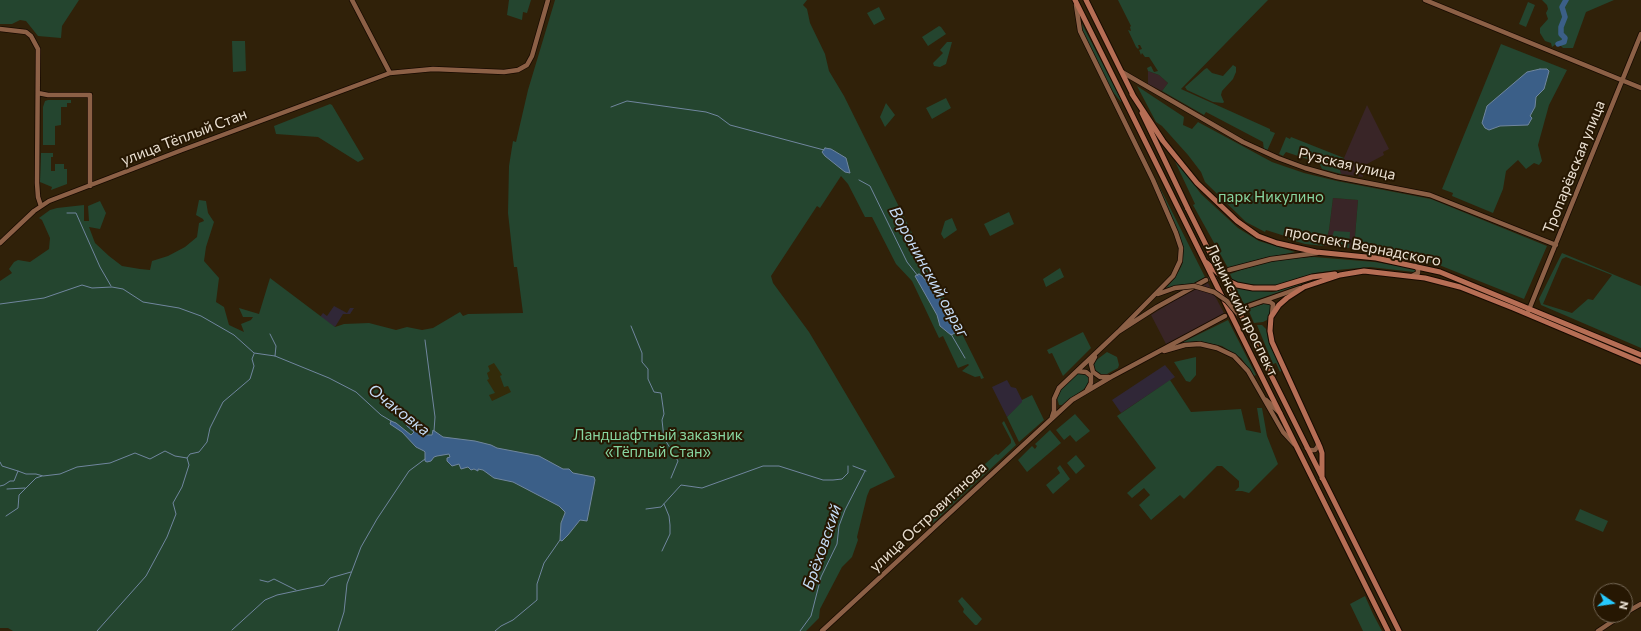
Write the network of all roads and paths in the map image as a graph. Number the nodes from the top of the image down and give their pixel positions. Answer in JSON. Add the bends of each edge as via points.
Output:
{"nodes":[{"id":1,"x":352,"y":0,"type":"edge"},
{"id":2,"x":548,"y":0,"type":"edge"},
{"id":3,"x":1075,"y":0,"type":"edge"},
{"id":4,"x":1086,"y":0,"type":"edge"},
{"id":5,"x":1425,"y":0,"type":"edge"},
{"id":6,"x":0,"y":29,"type":"edge"},
{"id":7,"x":1641,"y":34,"type":"edge"},
{"id":8,"x":1122,"y":72,"type":"junction"},
{"id":9,"x":390,"y":73,"type":"junction"},
{"id":10,"x":1622,"y":80,"type":"junction"},
{"id":11,"x":1641,"y":88,"type":"edge"},
{"id":12,"x":38,"y":93,"type":"junction"},
{"id":13,"x":1132,"y":94,"type":"junction"},
{"id":14,"x":90,"y":186,"type":"junction"},
{"id":15,"x":41,"y":206,"type":"junction"},
{"id":16,"x":0,"y":243,"type":"edge"},
{"id":17,"x":1556,"y":245,"type":"junction"},
{"id":18,"x":1325,"y":253,"type":"junction"},
{"id":19,"x":1202,"y":257,"type":"junction"},
{"id":20,"x":1414,"y":265,"type":"junction"},
{"id":21,"x":1229,"y":270,"type":"tunnel mouth"},
{"id":22,"x":1352,"y":272,"type":"junction"},
{"id":23,"x":1412,"y":276,"type":"junction"},
{"id":24,"x":1206,"y":280,"type":"tunnel mouth"},
{"id":25,"x":1304,"y":287,"type":"junction"},
{"id":26,"x":1151,"y":299,"type":"junction"},
{"id":27,"x":1261,"y":302,"type":"junction"},
{"id":28,"x":1243,"y":308,"type":"dead end"},
{"id":29,"x":1528,"y":311,"type":"junction"},
{"id":30,"x":1225,"y":316,"type":"dead end"},
{"id":31,"x":1271,"y":317,"type":"junction"},
{"id":32,"x":1247,"y":327,"type":"junction"},
{"id":33,"x":1118,"y":332,"type":"junction"},
{"id":34,"x":1099,"y":351,"type":"junction"},
{"id":35,"x":1157,"y":353,"type":"junction"},
{"id":36,"x":1641,"y":355,"type":"edge"},
{"id":37,"x":1641,"y":362,"type":"edge"},
{"id":38,"x":1076,"y":372,"type":"junction"},
{"id":39,"x":1111,"y":377,"type":"junction"},
{"id":40,"x":1086,"y":391,"type":"junction"},
{"id":41,"x":1055,"y":396,"type":"junction"},
{"id":42,"x":1264,"y":398,"type":"junction"},
{"id":43,"x":1066,"y":405,"type":"junction"},
{"id":44,"x":1280,"y":414,"type":"junction"},
{"id":45,"x":1050,"y":420,"type":"junction"},
{"id":46,"x":1318,"y":442,"type":"junction"},
{"id":47,"x":1307,"y":447,"type":"junction"},
{"id":48,"x":1297,"y":448,"type":"junction"},
{"id":49,"x":1322,"y":478,"type":"junction"},
{"id":50,"x":1610,"y":623,"type":"edge"},
{"id":51,"x":822,"y":631,"type":"edge"},
{"id":52,"x":1388,"y":631,"type":"edge"},
{"id":53,"x":1398,"y":631,"type":"edge"},
{"id":54,"x":1598,"y":631,"type":"edge"}],
"edges":[{"from":1,"to":9,"type":"street"},
{"from":2,"to":9,"type":"street","name":"улица Тёплый Стан","via":[[532,56],[522,69],[504,72],[433,69]]},
{"from":3,"to":19,"type":"main road","name":"Ленинский проспект"},
{"from":3,"to":26,"type":"street","via":[[1080,31],[1153,180],[1180,244],[1181,257],[1178,269]]},
{"from":4,"to":8,"type":"main road","name":"Ленинский проспект"},
{"from":5,"to":10,"type":"street"},
{"from":6,"to":12,"type":"street","via":[[24,31],[38,49]]},
{"from":7,"to":10,"type":"street","name":"Тропарёвская улица"},
{"from":8,"to":13,"type":"main road","name":"Ленинский проспект"},
{"from":8,"to":17,"type":"street","name":"Рузская улица","via":[[1250,146],[1289,163],[1337,177],[1430,195]]},
{"from":9,"to":14,"type":"street","name":"улица Тёплый Стан"},
{"from":10,"to":11,"type":"street"},
{"from":10,"to":17,"type":"street","name":"Тропарёвская улица"},
{"from":12,"to":14,"type":"street","via":[[48,96],[90,95]]},
{"from":12,"to":15,"type":"street","via":[[36,183]]},
{"from":13,"to":18,"type":"main road","name":"проспект Вернадского","via":[[1163,141],[1197,183],[1210,198],[1243,226],[1270,241]]},
{"from":13,"to":32,"type":"main road","name":"Ленинский проспект","bridge":true},
{"from":14,"to":15,"type":"street","name":"улица Тёплый Стан"},
{"from":15,"to":16,"type":"street","name":"улица Тёплый Стан"},
{"from":17,"to":29,"type":"street","name":"Тропарёвская улица"},
{"from":18,"to":20,"type":"main road","name":"проспект Вернадского"},
{"from":18,"to":21,"type":"street","via":[[1279,257]]},
{"from":19,"to":22,"type":"main road","via":[[1224,279],[1253,288],[1276,288],[1317,276]]},
{"from":19,"to":44,"type":"main road","name":"Ленинский проспект"},
{"from":20,"to":23,"type":"street","via":[[1419,271],[1417,275]]},
{"from":20,"to":29,"type":"main road","name":"проспект Вернадского","via":[[1455,277]]},
{"from":22,"to":23,"type":"main road","name":"проспект Вернадского","via":[[1372,271]]},
{"from":22,"to":25,"type":"main road","name":"проспект Вернадского"},
{"from":23,"to":29,"type":"main road","name":"проспект Вернадского","via":[[1460,287]]},
{"from":24,"to":33,"type":"street","via":[[1168,300]]},
{"from":25,"to":27,"type":"street"},
{"from":25,"to":31,"type":"main road","name":"проспект Вернадского","via":[[1282,301]]},
{"from":26,"to":32,"type":"street","bridge":true,"via":[[1164,290],[1194,286],[1214,292],[1232,306]]},
{"from":26,"to":33,"type":"street"},
{"from":27,"to":28,"type":"street"},
{"from":27,"to":31,"type":"street","via":[[1272,303]]},
{"from":29,"to":36,"type":"main road","name":"проспект Вернадского"},
{"from":29,"to":37,"type":"main road","name":"проспект Вернадского"},
{"from":30,"to":35,"type":"street","name":"улица Островитянова"},
{"from":31,"to":46,"type":"main road","via":[[1272,342]]},
{"from":32,"to":47,"type":"main road","name":"Ленинский проспект"},
{"from":33,"to":34,"type":"street"},
{"from":34,"to":38,"type":"street"},
{"from":34,"to":39,"type":"street","via":[[1092,362],[1092,372],[1100,377]]},
{"from":35,"to":39,"type":"street","name":"улица Островитянова"},
{"from":35,"to":42,"type":"street","via":[[1195,344],[1222,350],[1240,362]]},
{"from":38,"to":40,"type":"street","via":[[1084,371],[1091,376],[1091,383]]},
{"from":38,"to":41,"type":"street","via":[[1059,388]]},
{"from":39,"to":40,"type":"street","name":"улица Островитянова"},
{"from":40,"to":43,"type":"street","name":"улица Островитянова"},
{"from":41,"to":43,"type":"street","via":[[1057,407],[1062,408]]},
{"from":41,"to":45,"type":"street","via":[[1054,411]]},
{"from":42,"to":44,"type":"street"},
{"from":42,"to":48,"type":"street","via":[[1283,432]]},
{"from":43,"to":45,"type":"street","name":"улица Островитянова"},
{"from":44,"to":48,"type":"main road","name":"Ленинский проспект"},
{"from":45,"to":51,"type":"street","name":"улица Островитянова"},
{"from":46,"to":47,"type":"street","via":[[1315,450]]},
{"from":46,"to":49,"type":"main road","via":[[1322,452]]},
{"from":47,"to":49,"type":"main road","name":"Ленинский проспект"},
{"from":48,"to":52,"type":"main road","name":"Ленинский проспект"},
{"from":49,"to":53,"type":"main road","name":"Ленинский проспект"},
{"from":50,"to":54,"type":"street"}]}
